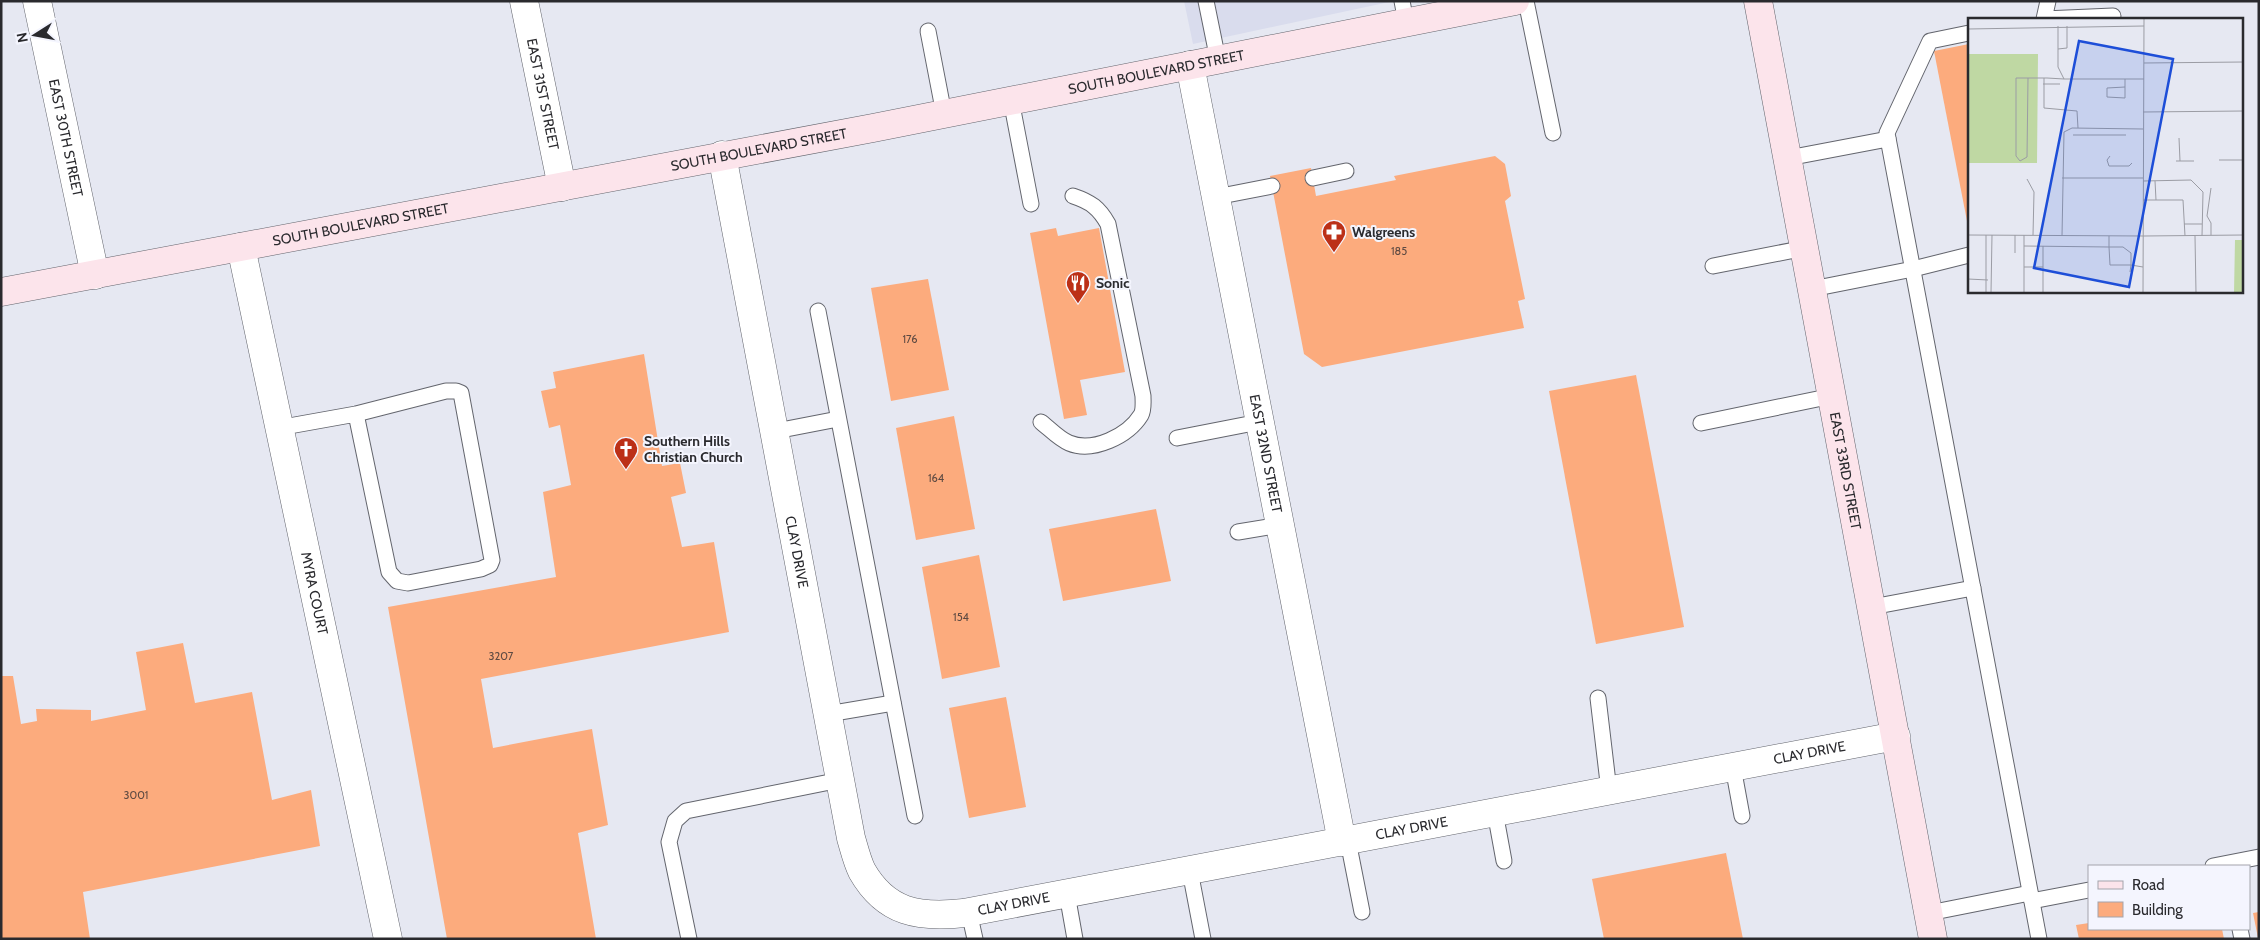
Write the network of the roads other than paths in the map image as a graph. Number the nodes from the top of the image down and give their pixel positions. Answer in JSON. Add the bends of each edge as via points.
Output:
{"nodes":[{"id":1,"x":37,"y":1,"type":"edge"},
{"id":2,"x":524,"y":1,"type":"edge"},
{"id":3,"x":1206,"y":1,"type":"edge"},
{"id":4,"x":1515,"y":1,"type":"edge"},
{"id":5,"x":1526,"y":1,"type":"edge"},
{"id":6,"x":1758,"y":1,"type":"edge"},
{"id":7,"x":2048,"y":1,"type":"edge"},
{"id":8,"x":1404,"y":12,"type":"edge"},
{"id":9,"x":2113,"y":16,"type":"dead end"},
{"id":10,"x":2091,"y":17,"type":"edge"},
{"id":11,"x":2044,"y":18,"type":"edge"},
{"id":12,"x":2068,"y":18,"type":"edge"},
{"id":13,"x":928,"y":31,"type":"dead end"},
{"id":14,"x":1968,"y":33,"type":"edge"},
{"id":15,"x":1218,"y":60,"type":"junction"},
{"id":16,"x":1190,"y":65,"type":"junction"},
{"id":17,"x":1012,"y":100,"type":"junction"},
{"id":18,"x":944,"y":114,"type":"junction"},
{"id":19,"x":1552,"y":134,"type":"dead end"},
{"id":20,"x":1888,"y":140,"type":"junction"},
{"id":21,"x":722,"y":155,"type":"junction"},
{"id":22,"x":1788,"y":158,"type":"junction"},
{"id":23,"x":1346,"y":171,"type":"dead end"},
{"id":24,"x":1313,"y":178,"type":"dead end"},
{"id":25,"x":1272,"y":186,"type":"dead end"},
{"id":26,"x":562,"y":187,"type":"junction"},
{"id":27,"x":1073,"y":196,"type":"dead end"},
{"id":28,"x":1216,"y":198,"type":"junction"},
{"id":29,"x":1031,"y":204,"type":"dead end"},
{"id":30,"x":241,"y":247,"type":"junction"},
{"id":31,"x":1805,"y":248,"type":"junction"},
{"id":32,"x":1968,"y":255,"type":"edge"},
{"id":33,"x":1713,"y":266,"type":"dead end"},
{"id":34,"x":1913,"y":269,"type":"junction"},
{"id":35,"x":95,"y":275,"type":"junction"},
{"id":36,"x":1812,"y":289,"type":"junction"},
{"id":37,"x":1,"y":292,"type":"edge"},
{"id":38,"x":818,"y":311,"type":"dead end"},
{"id":39,"x":1832,"y":396,"type":"junction"},
{"id":40,"x":356,"y":414,"type":"junction"},
{"id":41,"x":838,"y":419,"type":"junction"},
{"id":42,"x":1041,"y":422,"type":"dead end"},
{"id":43,"x":1259,"y":422,"type":"junction"},
{"id":44,"x":1701,"y":422,"type":"dead end"},
{"id":45,"x":278,"y":428,"type":"junction"},
{"id":46,"x":776,"y":431,"type":"junction"},
{"id":47,"x":1177,"y":438,"type":"dead end"},
{"id":48,"x":1280,"y":525,"type":"junction"},
{"id":49,"x":1238,"y":532,"type":"dead end"},
{"id":50,"x":1973,"y":588,"type":"junction"},
{"id":51,"x":1872,"y":607,"type":"junction"},
{"id":52,"x":1598,"y":698,"type":"dead end"},
{"id":53,"x":893,"y":703,"type":"junction"},
{"id":54,"x":828,"y":714,"type":"junction"},
{"id":55,"x":1896,"y":736,"type":"junction"},
{"id":56,"x":1733,"y":767,"type":"junction"},
{"id":57,"x":840,"y":780,"type":"junction"},
{"id":58,"x":1609,"y":791,"type":"junction"},
{"id":59,"x":1495,"y":812,"type":"junction"},
{"id":60,"x":915,"y":816,"type":"dead end"},
{"id":61,"x":1742,"y":816,"type":"dead end"},
{"id":62,"x":1345,"y":841,"type":"junction"},
{"id":63,"x":2259,"y":857,"type":"edge"},
{"id":64,"x":1504,"y":861,"type":"dead end"},
{"id":65,"x":2222,"y":865,"type":"edge"},
{"id":66,"x":1190,"y":871,"type":"junction"},
{"id":67,"x":2088,"y":890,"type":"edge"},
{"id":68,"x":1067,"y":894,"type":"junction"},
{"id":69,"x":2031,"y":897,"type":"junction"},
{"id":70,"x":969,"y":912,"type":"junction"},
{"id":71,"x":1362,"y":912,"type":"dead end"},
{"id":72,"x":1931,"y":926,"type":"edge"},
{"id":73,"x":388,"y":939,"type":"edge"},
{"id":74,"x":689,"y":939,"type":"edge"},
{"id":75,"x":975,"y":939,"type":"edge"},
{"id":76,"x":1075,"y":939,"type":"edge"},
{"id":77,"x":1204,"y":939,"type":"edge"},
{"id":78,"x":2039,"y":939,"type":"edge"}],
"edges":[{"from":1,"to":35,"type":"street","name":"EAST 30TH STREET"},
{"from":2,"to":26,"type":"street","name":"EAST 31ST STREET"},
{"from":3,"to":15,"type":"lane"},
{"from":4,"to":8,"type":"main road","name":"SOUTH BOULEVARD STREET"},
{"from":5,"to":19,"type":"lane"},
{"from":6,"to":22,"type":"main road","name":"EAST 33RD STREET"},
{"from":7,"to":11,"type":"lane"},
{"from":8,"to":15,"type":"main road","name":"SOUTH BOULEVARD STREET"},
{"from":9,"to":10,"type":"lane"},
{"from":10,"to":12,"type":"lane"},
{"from":13,"to":18,"type":"lane"},
{"from":14,"to":20,"type":"lane","via":[[1930,41],[1887,133]]},
{"from":15,"to":16,"type":"main road","name":"SOUTH BOULEVARD STREET"},
{"from":16,"to":17,"type":"main road","name":"SOUTH BOULEVARD STREET"},
{"from":16,"to":28,"type":"street","name":"EAST 32ND STREET"},
{"from":17,"to":18,"type":"main road","name":"SOUTH BOULEVARD STREET"},
{"from":17,"to":29,"type":"lane"},
{"from":18,"to":21,"type":"main road","name":"SOUTH BOULEVARD STREET"},
{"from":20,"to":22,"type":"lane"},
{"from":20,"to":34,"type":"lane"},
{"from":21,"to":26,"type":"main road","name":"SOUTH BOULEVARD STREET"},
{"from":21,"to":46,"type":"street","name":"CLAY DRIVE"},
{"from":22,"to":31,"type":"main road","name":"EAST 33RD STREET"},
{"from":23,"to":24,"type":"lane"},
{"from":25,"to":28,"type":"lane"},
{"from":26,"to":30,"type":"main road","name":"SOUTH BOULEVARD STREET"},
{"from":27,"to":42,"type":"lane","via":[[1101,210],[1108,224],[1143,396],[1142,413],[1126,430],[1085,446],[1070,443]]},
{"from":28,"to":43,"type":"street","name":"EAST 32ND STREET"},
{"from":30,"to":35,"type":"main road","name":"SOUTH BOULEVARD STREET"},
{"from":30,"to":45,"type":"street","name":"MYRA COURT"},
{"from":31,"to":33,"type":"lane"},
{"from":31,"to":36,"type":"main road","name":"EAST 33RD STREET"},
{"from":32,"to":34,"type":"lane"},
{"from":34,"to":36,"type":"lane"},
{"from":34,"to":50,"type":"lane"},
{"from":35,"to":37,"type":"main road","name":"SOUTH BOULEVARD STREET"},
{"from":36,"to":39,"type":"main road","name":"EAST 33RD STREET"},
{"from":38,"to":41,"type":"lane"},
{"from":39,"to":44,"type":"lane"},
{"from":39,"to":51,"type":"main road","name":"EAST 33RD STREET"},
{"from":40,"to":40,"type":"lane","via":[[446,392],[456,390],[460,393],[492,560],[490,565],[408,583],[396,581],[389,572]]},
{"from":40,"to":45,"type":"lane"},
{"from":41,"to":46,"type":"lane"},
{"from":41,"to":53,"type":"lane"},
{"from":43,"to":47,"type":"lane"},
{"from":43,"to":48,"type":"street","name":"EAST 32ND STREET"},
{"from":45,"to":73,"type":"street","name":"MYRA COURT"},
{"from":46,"to":54,"type":"street","name":"CLAY DRIVE"},
{"from":48,"to":49,"type":"lane"},
{"from":48,"to":62,"type":"street","name":"EAST 32ND STREET"},
{"from":50,"to":51,"type":"lane"},
{"from":50,"to":69,"type":"lane"},
{"from":51,"to":55,"type":"main road","name":"EAST 33RD STREET"},
{"from":52,"to":58,"type":"lane"},
{"from":53,"to":54,"type":"lane"},
{"from":53,"to":60,"type":"lane"},
{"from":54,"to":57,"type":"street","name":"CLAY DRIVE"},
{"from":55,"to":56,"type":"street","name":"CLAY DRIVE"},
{"from":55,"to":72,"type":"main road","name":"EAST 33RD STREET"},
{"from":56,"to":58,"type":"street","name":"CLAY DRIVE"},
{"from":56,"to":61,"type":"lane"},
{"from":57,"to":70,"type":"street","name":"CLAY DRIVE","via":[[851,838],[861,870],[874,889],[896,907],[918,915]]},
{"from":57,"to":74,"type":"lane","via":[[686,810],[675,821],[669,842]]},
{"from":58,"to":59,"type":"street","name":"CLAY DRIVE"},
{"from":59,"to":62,"type":"street","name":"CLAY DRIVE"},
{"from":59,"to":64,"type":"lane"},
{"from":62,"to":66,"type":"street","name":"CLAY DRIVE"},
{"from":62,"to":71,"type":"lane"},
{"from":63,"to":65,"type":"lane"},
{"from":66,"to":68,"type":"street","name":"CLAY DRIVE"},
{"from":66,"to":77,"type":"lane"},
{"from":67,"to":69,"type":"lane"},
{"from":68,"to":70,"type":"street","name":"CLAY DRIVE"},
{"from":68,"to":76,"type":"lane"},
{"from":69,"to":72,"type":"lane"},
{"from":69,"to":78,"type":"lane"},
{"from":70,"to":75,"type":"lane"}]}
